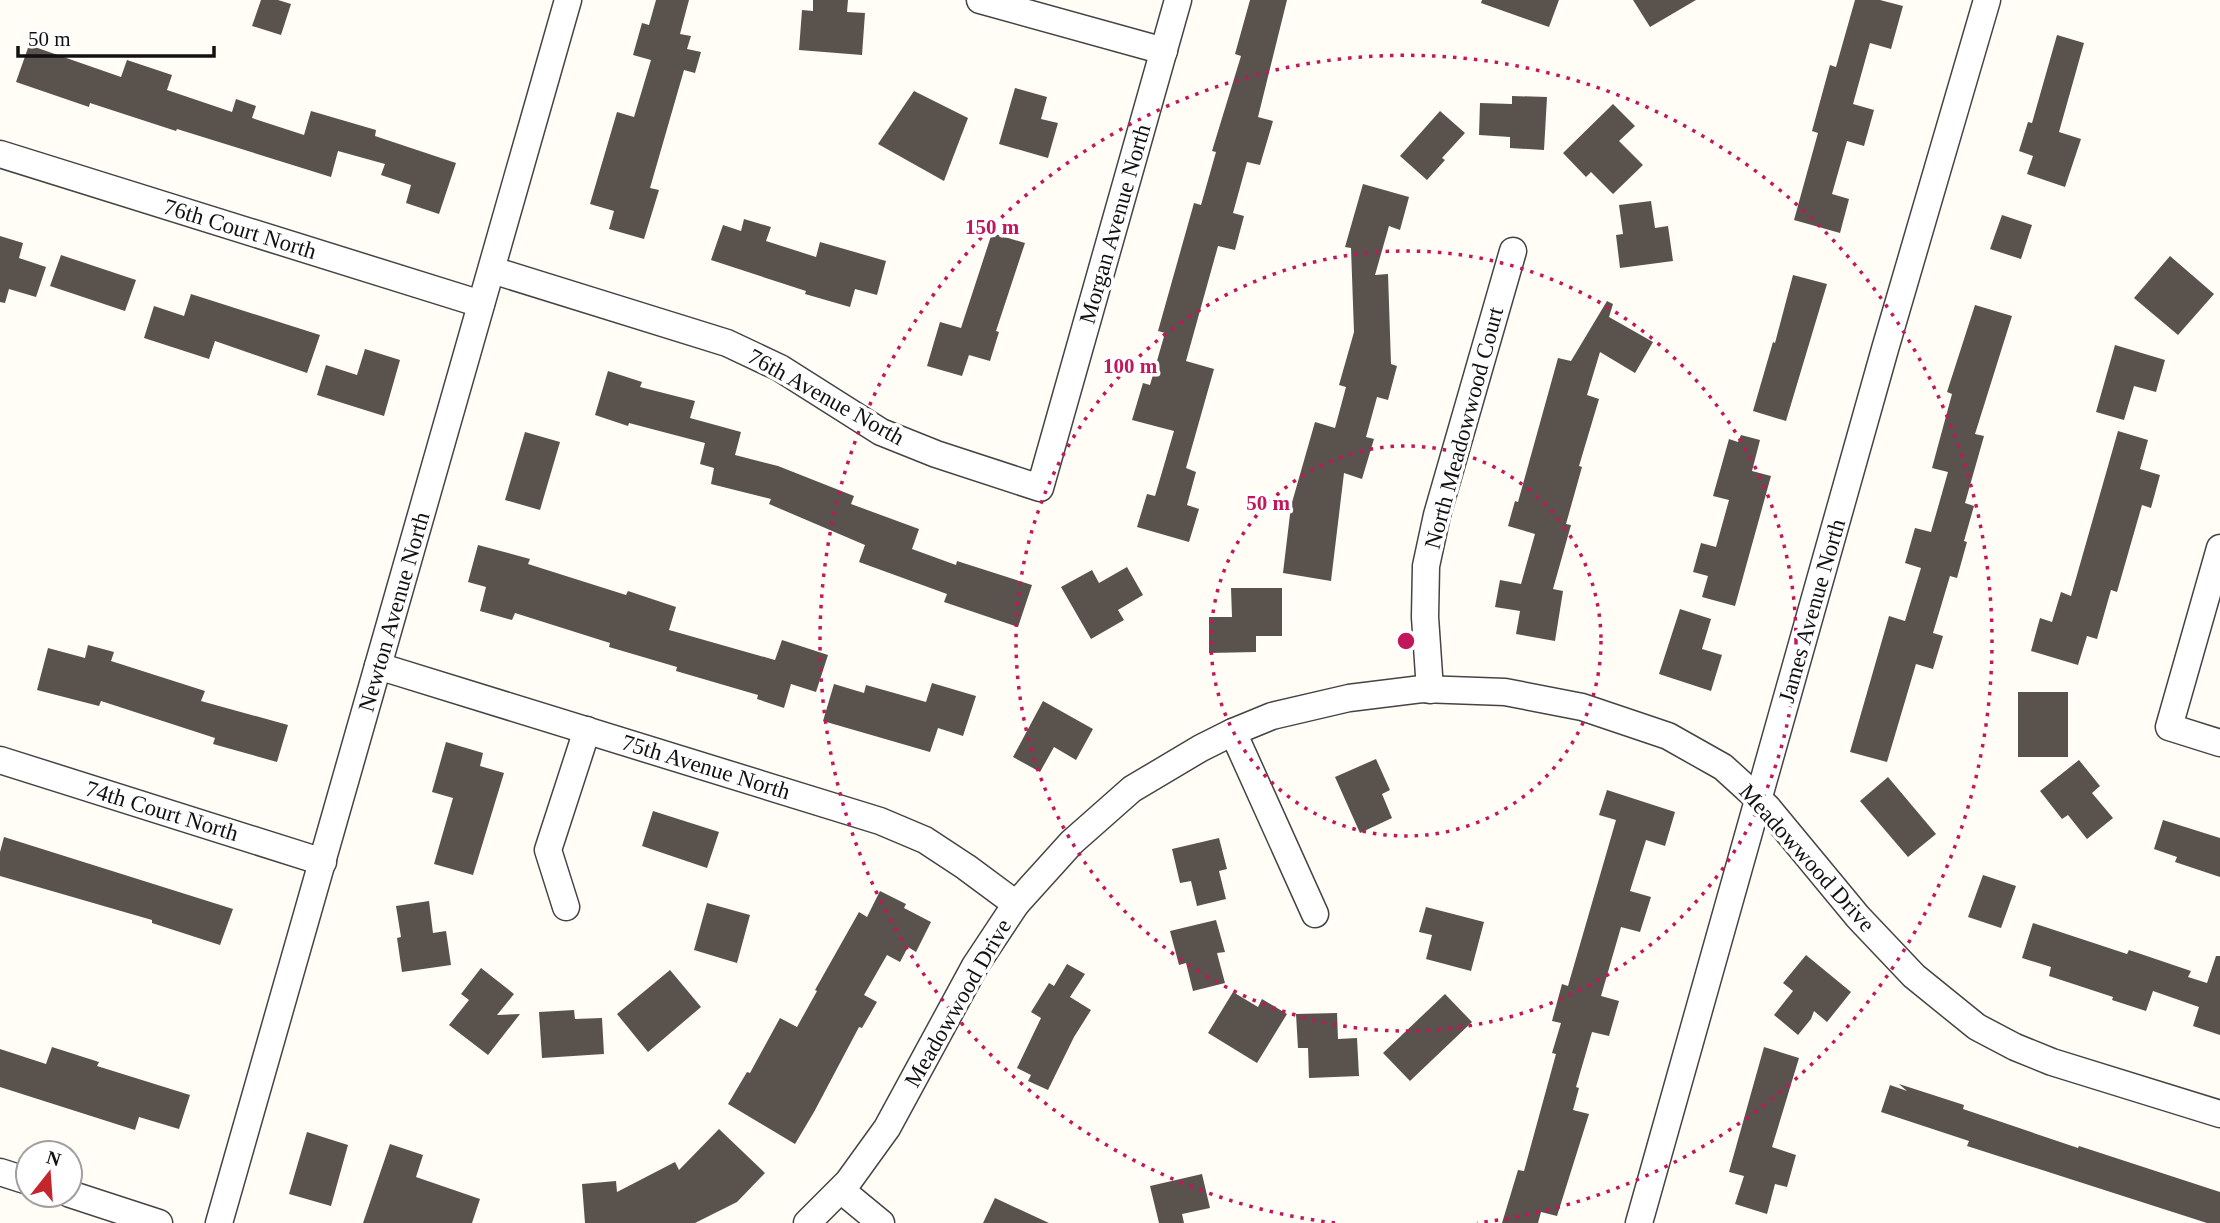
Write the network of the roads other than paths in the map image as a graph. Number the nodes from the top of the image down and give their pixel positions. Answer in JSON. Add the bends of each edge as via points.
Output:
{"nodes":[{"id":1,"x":568,"y":0,"type":"edge"},
{"id":2,"x":980,"y":0,"type":"edge"},
{"id":3,"x":1178,"y":0,"type":"edge"},
{"id":4,"x":1987,"y":0,"type":"edge"},
{"id":5,"x":1164,"y":51,"type":"junction"},
{"id":6,"x":0,"y":154,"type":"edge"},
{"id":7,"x":1513,"y":251,"type":"dead end"},
{"id":8,"x":492,"y":270,"type":"junction"},
{"id":9,"x":481,"y":304,"type":"junction"},
{"id":10,"x":1040,"y":488,"type":"joint"},
{"id":11,"x":2220,"y":548,"type":"edge"},
{"id":12,"x":378,"y":666,"type":"junction"},
{"id":13,"x":1430,"y":690,"type":"junction"},
{"id":14,"x":587,"y":730,"type":"junction"},
{"id":15,"x":1233,"y":732,"type":"junction"},
{"id":16,"x":2220,"y":743,"type":"edge"},
{"id":17,"x":0,"y":760,"type":"edge"},
{"id":18,"x":1759,"y":800,"type":"junction"},
{"id":19,"x":323,"y":862,"type":"junction"},
{"id":20,"x":1016,"y":904,"type":"junction"},
{"id":21,"x":566,"y":907,"type":"dead end"},
{"id":22,"x":1315,"y":914,"type":"dead end"},
{"id":23,"x":2220,"y":1114,"type":"edge"},
{"id":24,"x":841,"y":1190,"type":"junction"},
{"id":25,"x":84,"y":1199,"type":"edge"},
{"id":26,"x":159,"y":1223,"type":"edge"},
{"id":27,"x":219,"y":1223,"type":"edge"},
{"id":28,"x":807,"y":1223,"type":"edge"},
{"id":29,"x":881,"y":1223,"type":"edge"},
{"id":30,"x":1639,"y":1223,"type":"edge"}],
"edges":[{"from":1,"to":8,"type":"street","name":"Newton Avenue North"},
{"from":2,"to":5,"type":"street"},
{"from":3,"to":5,"type":"street","name":"Morgan Avenue North"},
{"from":4,"to":18,"type":"street","name":"James Avenue North"},
{"from":5,"to":10,"type":"street","name":"Morgan Avenue North"},
{"from":6,"to":9,"type":"street","name":"76th Court North"},
{"from":7,"to":13,"type":"street","name":"North Meadowwood Court","via":[[1426,566]]},
{"from":8,"to":9,"type":"street","name":"Newton Avenue North"},
{"from":8,"to":10,"type":"street","name":"76th Avenue North","via":[[727,343],[780,368],[881,432]]},
{"from":9,"to":12,"type":"street","name":"Newton Avenue North"},
{"from":11,"to":16,"type":"street","via":[[2169,727]]},
{"from":12,"to":14,"type":"street","name":"75th Avenue North"},
{"from":12,"to":19,"type":"street","name":"Newton Avenue North"},
{"from":13,"to":15,"type":"street","name":"Meadowwood Drive","via":[[1349,698],[1272,716]]},
{"from":13,"to":18,"type":"street","name":"Meadowwood Drive","via":[[1505,692],[1613,716],[1668,736],[1723,767]]},
{"from":14,"to":20,"type":"street","name":"75th Avenue North","via":[[880,821],[925,840]]},
{"from":14,"to":21,"type":"street","via":[[548,850]]},
{"from":15,"to":20,"type":"street","name":"Meadowwood Drive","via":[[1132,789],[1072,842]]},
{"from":15,"to":22,"type":"street"},
{"from":17,"to":19,"type":"street","name":"74th Court North"},
{"from":18,"to":23,"type":"street","name":"Meadowwood Drive","via":[[1858,918],[1914,976],[1977,1027],[2052,1062]]},
{"from":18,"to":30,"type":"street","name":"James Avenue North"},
{"from":19,"to":27,"type":"street","name":"Newton Avenue North"},
{"from":20,"to":24,"type":"street","name":"Meadowwood Drive","via":[[975,966],[887,1128]]},
{"from":24,"to":28,"type":"street","name":"Meadowwood Drive"},
{"from":24,"to":29,"type":"street"},
{"from":25,"to":26,"type":"street"}]}
